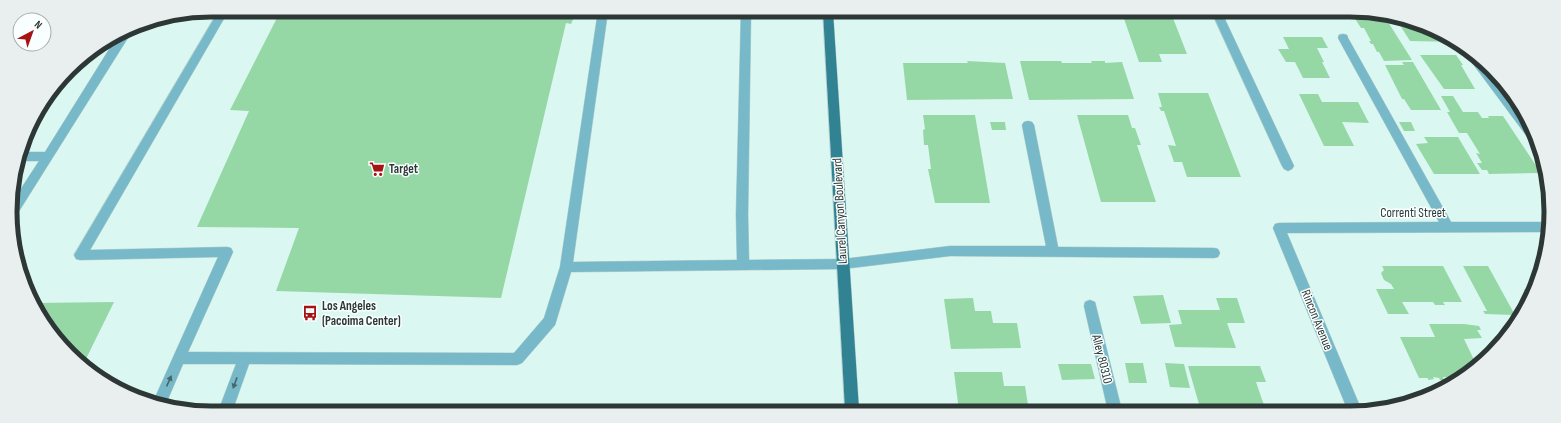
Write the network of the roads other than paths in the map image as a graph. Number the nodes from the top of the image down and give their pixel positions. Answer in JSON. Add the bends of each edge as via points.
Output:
{"nodes":[{"id":1,"x":220,"y":17,"type":"edge"},
{"id":2,"x":602,"y":17,"type":"edge"},
{"id":3,"x":746,"y":17,"type":"edge"},
{"id":4,"x":828,"y":17,"type":"edge"},
{"id":5,"x":1219,"y":17,"type":"edge"},
{"id":6,"x":1343,"y":38,"type":"dead end"},
{"id":7,"x":121,"y":39,"type":"edge"},
{"id":8,"x":1486,"y":73,"type":"edge"},
{"id":9,"x":1522,"y":122,"type":"edge"},
{"id":10,"x":1028,"y":125,"type":"dead end"},
{"id":11,"x":48,"y":156,"type":"junction"},
{"id":12,"x":25,"y":157,"type":"edge"},
{"id":13,"x":1288,"y":166,"type":"dead end"},
{"id":14,"x":17,"y":206,"type":"edge"},
{"id":15,"x":1544,"y":227,"type":"edge"},
{"id":16,"x":1279,"y":228,"type":"joint"},
{"id":17,"x":1448,"y":228,"type":"junction"},
{"id":18,"x":1053,"y":252,"type":"junction"},
{"id":19,"x":1214,"y":254,"type":"dead end"},
{"id":20,"x":843,"y":264,"type":"junction"},
{"id":21,"x":744,"y":265,"type":"junction"},
{"id":22,"x":566,"y":267,"type":"junction"},
{"id":23,"x":1090,"y":306,"type":"dead end"},
{"id":24,"x":179,"y":358,"type":"junction"},
{"id":25,"x":245,"y":358,"type":"junction"},
{"id":26,"x":161,"y":399,"type":"edge"},
{"id":27,"x":227,"y":406,"type":"edge"},
{"id":28,"x":852,"y":406,"type":"edge"},
{"id":29,"x":1114,"y":406,"type":"edge"},
{"id":30,"x":1353,"y":406,"type":"edge"}],
"edges":[{"from":1,"to":24,"type":"street","via":[[80,255],[227,252]]},
{"from":2,"to":22,"type":"street"},
{"from":3,"to":21,"type":"street","via":[[742,215]]},
{"from":4,"to":20,"type":"main road","name":"Laurel Canyon Boulevard"},
{"from":5,"to":13,"type":"street"},
{"from":6,"to":17,"type":"street"},
{"from":7,"to":11,"type":"street"},
{"from":8,"to":9,"type":"street"},
{"from":10,"to":18,"type":"street"},
{"from":11,"to":12,"type":"street"},
{"from":11,"to":14,"type":"street"},
{"from":15,"to":17,"type":"street","name":"Correnti Street"},
{"from":16,"to":17,"type":"street","name":"Correnti Street"},
{"from":16,"to":30,"type":"street","name":"Rincon Avenue"},
{"from":18,"to":19,"type":"street"},
{"from":18,"to":20,"type":"street","via":[[950,251]]},
{"from":20,"to":21,"type":"street"},
{"from":20,"to":28,"type":"main road","name":"Laurel Canyon Boulevard"},
{"from":21,"to":22,"type":"street"},
{"from":22,"to":25,"type":"street","via":[[550,321],[516,359]]},
{"from":23,"to":29,"type":"street","name":"Alley 80310"},
{"from":24,"to":25,"type":"street"},
{"from":26,"to":24,"type":"street","one_way":true},
{"from":25,"to":27,"type":"street","one_way":true}]}
